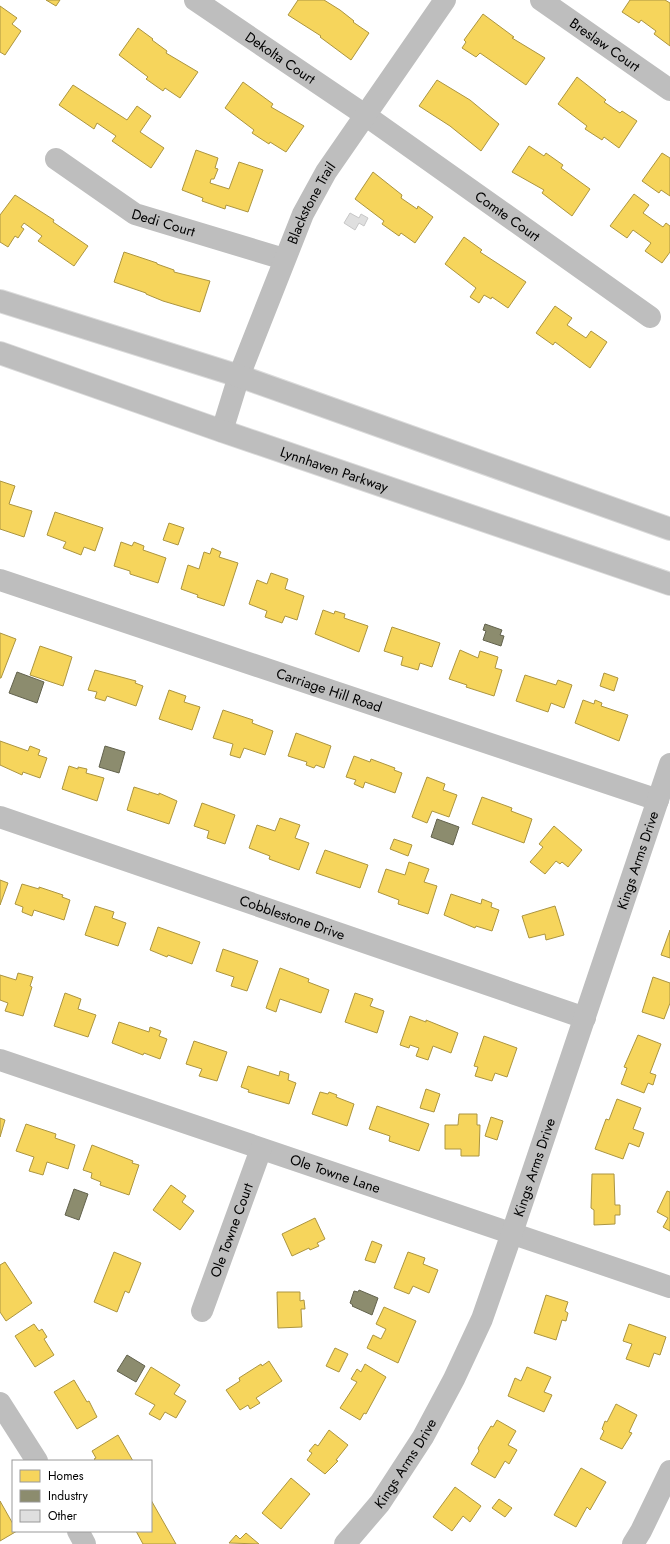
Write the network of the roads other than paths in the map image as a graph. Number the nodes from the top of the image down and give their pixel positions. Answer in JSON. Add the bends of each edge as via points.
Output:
{"nodes":[{"id":1,"x":195,"y":0,"type":"edge"},
{"id":2,"x":445,"y":0,"type":"edge"},
{"id":3,"x":541,"y":0,"type":"edge"},
{"id":4,"x":670,"y":90,"type":"edge"},
{"id":5,"x":365,"y":115,"type":"junction"},
{"id":6,"x":56,"y":159,"type":"dead end"},
{"id":7,"x":284,"y":259,"type":"junction"},
{"id":8,"x":0,"y":301,"type":"edge"},
{"id":9,"x":650,"y":317,"type":"dead end"},
{"id":10,"x":0,"y":353,"type":"edge"},
{"id":11,"x":239,"y":376,"type":"junction"},
{"id":12,"x":222,"y":431,"type":"junction"},
{"id":13,"x":670,"y":529,"type":"edge"},
{"id":14,"x":0,"y":580,"type":"edge"},
{"id":15,"x":670,"y":584,"type":"edge"},
{"id":16,"x":670,"y":764,"type":"edge"},
{"id":17,"x":658,"y":800,"type":"junction"},
{"id":18,"x":0,"y":817,"type":"edge"},
{"id":19,"x":585,"y":1018,"type":"junction"},
{"id":20,"x":0,"y":1060,"type":"edge"},
{"id":21,"x":261,"y":1149,"type":"junction"},
{"id":22,"x":512,"y":1233,"type":"junction"},
{"id":23,"x":670,"y":1287,"type":"edge"},
{"id":24,"x":202,"y":1311,"type":"dead end"},
{"id":25,"x":0,"y":1403,"type":"edge"},
{"id":26,"x":36,"y":1460,"type":"edge"},
{"id":27,"x":670,"y":1471,"type":"edge"},
{"id":28,"x":79,"y":1532,"type":"edge"},
{"id":29,"x":85,"y":1544,"type":"edge"},
{"id":30,"x":345,"y":1544,"type":"edge"},
{"id":31,"x":633,"y":1544,"type":"edge"}],
"edges":[{"from":1,"to":5,"type":"street","name":"Dekolta Court"},
{"from":2,"to":5,"type":"street","name":"Blackstone Trail"},
{"from":3,"to":4,"type":"street","name":"Breslaw Court"},
{"from":5,"to":7,"type":"street","name":"Blackstone Trail","via":[[326,172],[303,214]]},
{"from":5,"to":9,"type":"street","name":"Comte Court"},
{"from":6,"to":7,"type":"street","name":"Dedi Court","via":[[135,214]]},
{"from":7,"to":11,"type":"street","name":"Blackstone Trail"},
{"from":8,"to":11,"type":"street"},
{"from":10,"to":12,"type":"street","name":"Lynnhaven Parkway"},
{"from":11,"to":12,"type":"street","name":"Blackstone Trail"},
{"from":11,"to":13,"type":"street"},
{"from":12,"to":15,"type":"street","name":"Lynnhaven Parkway"},
{"from":14,"to":17,"type":"street","name":"Carriage Hill Road"},
{"from":16,"to":17,"type":"street","name":"Kings Arms Drive"},
{"from":17,"to":19,"type":"street","name":"Kings Arms Drive"},
{"from":18,"to":19,"type":"street","name":"Cobblestone Drive"},
{"from":19,"to":22,"type":"street","name":"Kings Arms Drive"},
{"from":20,"to":21,"type":"street","name":"Ole Towne Lane"},
{"from":21,"to":22,"type":"street","name":"Ole Towne Lane"},
{"from":21,"to":24,"type":"street","name":"Ole Towne Court"},
{"from":22,"to":23,"type":"street","name":"Ole Towne Lane"},
{"from":22,"to":30,"type":"street","name":"Kings Arms Drive","via":[[482,1319],[423,1437],[380,1504]]},
{"from":25,"to":26,"type":"street"},
{"from":27,"to":31,"type":"street"},
{"from":28,"to":29,"type":"street"}]}
